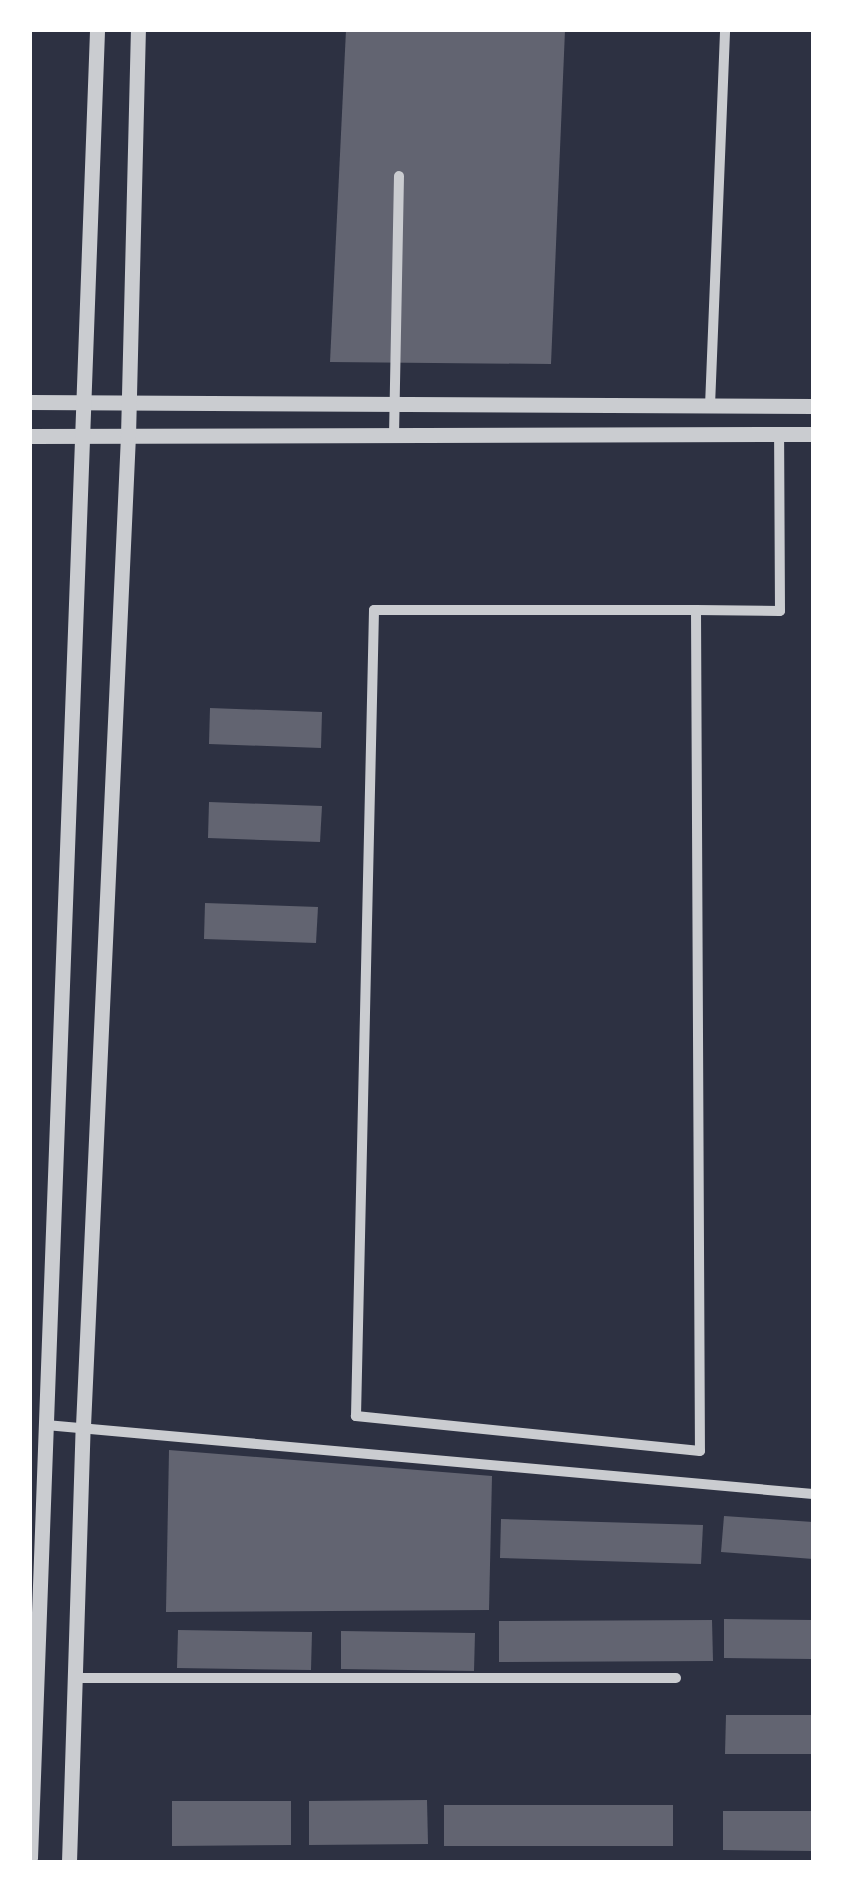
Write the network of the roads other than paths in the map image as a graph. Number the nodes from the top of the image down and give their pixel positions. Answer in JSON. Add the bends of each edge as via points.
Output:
{"nodes":[{"id":1,"x":98,"y":30,"type":"edge"},
{"id":2,"x":138,"y":30,"type":"edge"},
{"id":3,"x":725,"y":30,"type":"edge"},
{"id":4,"x":399,"y":176,"type":"dead end"},
{"id":5,"x":30,"y":402,"type":"edge"},
{"id":6,"x":85,"y":402,"type":"junction"},
{"id":7,"x":129,"y":403,"type":"junction"},
{"id":8,"x":394,"y":404,"type":"junction"},
{"id":9,"x":710,"y":406,"type":"junction"},
{"id":10,"x":813,"y":406,"type":"edge"},
{"id":11,"x":779,"y":434,"type":"junction"},
{"id":12,"x":813,"y":434,"type":"edge"},
{"id":13,"x":30,"y":436,"type":"edge"},
{"id":14,"x":84,"y":436,"type":"junction"},
{"id":15,"x":128,"y":436,"type":"junction"},
{"id":16,"x":394,"y":436,"type":"junction"},
{"id":17,"x":696,"y":610,"type":"junction"},
{"id":18,"x":46,"y":1425,"type":"junction"},
{"id":19,"x":83,"y":1426,"type":"junction"},
{"id":20,"x":813,"y":1494,"type":"edge"},
{"id":21,"x":76,"y":1678,"type":"junction"},
{"id":22,"x":676,"y":1678,"type":"dead end"},
{"id":23,"x":30,"y":1816,"type":"edge"},
{"id":24,"x":30,"y":1858,"type":"edge"},
{"id":25,"x":69,"y":1862,"type":"edge"}],
"edges":[{"from":1,"to":6,"type":"street"},
{"from":2,"to":7,"type":"street"},
{"from":3,"to":9,"type":"street"},
{"from":4,"to":8,"type":"street"},
{"from":5,"to":6,"type":"street"},
{"from":6,"to":7,"type":"street"},
{"from":6,"to":14,"type":"street"},
{"from":7,"to":8,"type":"street"},
{"from":7,"to":15,"type":"street"},
{"from":8,"to":9,"type":"street"},
{"from":8,"to":16,"type":"street"},
{"from":9,"to":10,"type":"street"},
{"from":11,"to":12,"type":"street"},
{"from":11,"to":16,"type":"street"},
{"from":11,"to":17,"type":"street","via":[[780,611]]},
{"from":13,"to":14,"type":"street"},
{"from":14,"to":15,"type":"street"},
{"from":14,"to":18,"type":"street"},
{"from":15,"to":16,"type":"street"},
{"from":15,"to":19,"type":"street"},
{"from":17,"to":17,"type":"street","via":[[374,610],[356,1416],[700,1451]]},
{"from":18,"to":19,"type":"street"},
{"from":18,"to":23,"type":"street"},
{"from":19,"to":20,"type":"street"},
{"from":19,"to":21,"type":"street"},
{"from":21,"to":22,"type":"street"},
{"from":21,"to":25,"type":"street"},
{"from":23,"to":24,"type":"street"}]}
